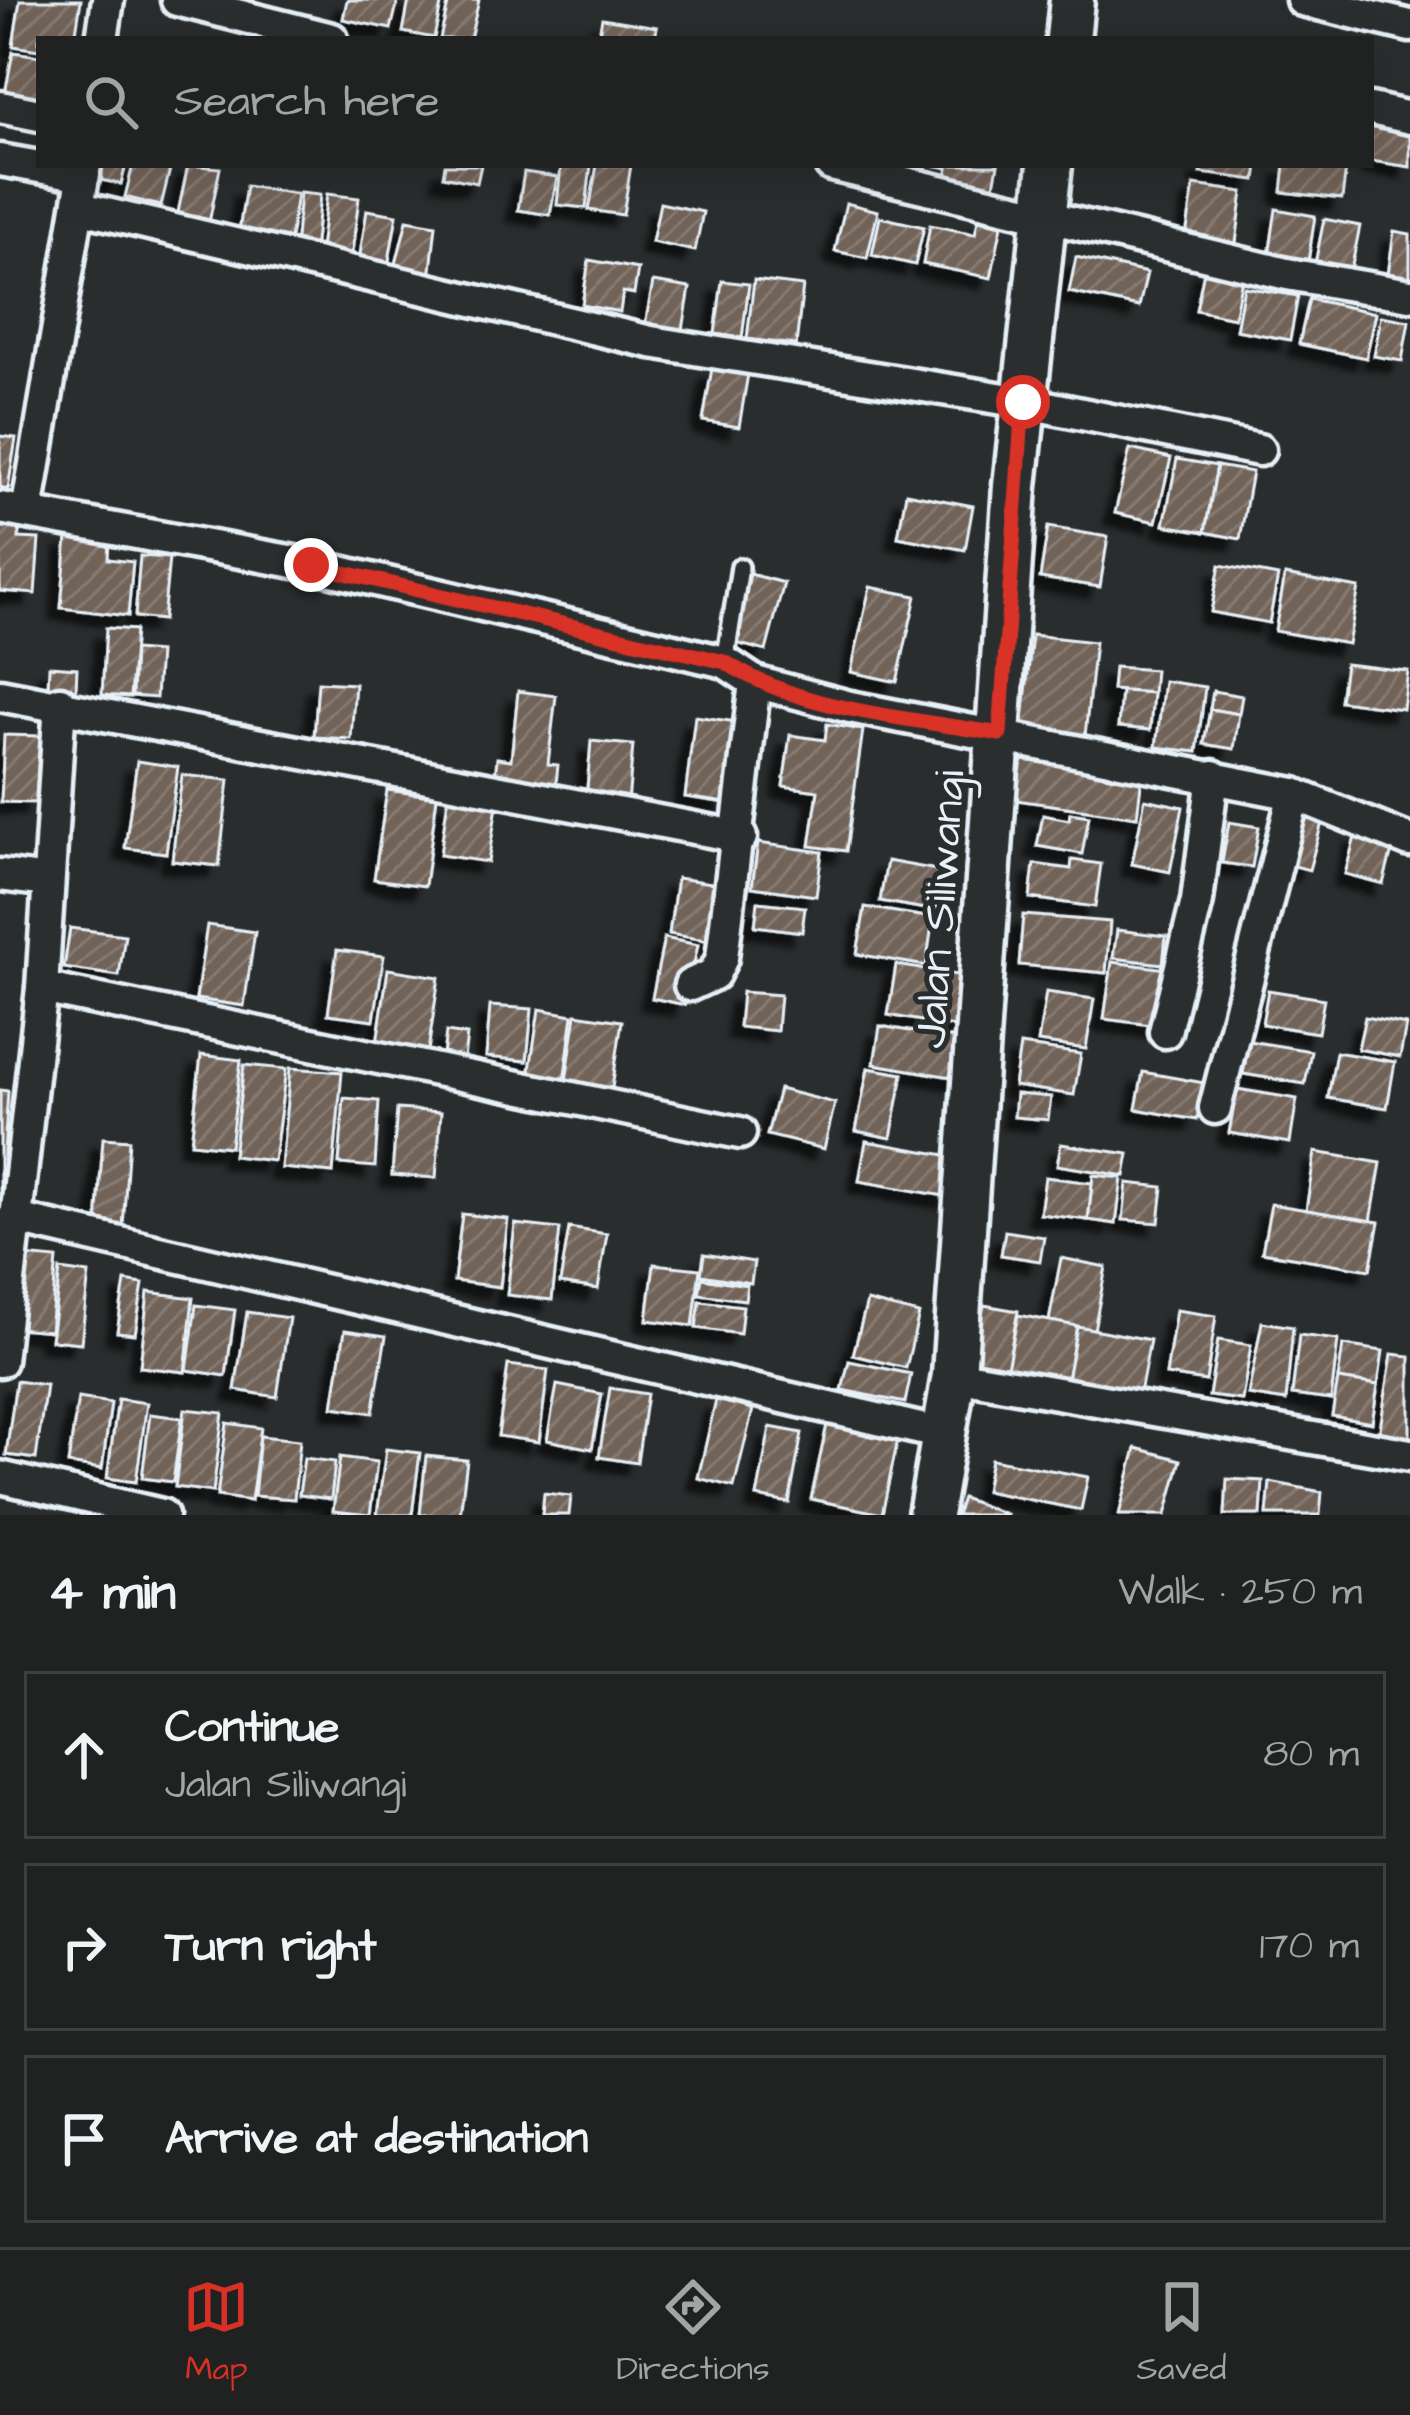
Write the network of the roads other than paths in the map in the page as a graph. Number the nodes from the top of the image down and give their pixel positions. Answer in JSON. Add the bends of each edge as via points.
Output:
{"nodes":[{"id":1,"x":108,"y":0,"type":"edge"},
{"id":2,"x":177,"y":0,"type":"edge"},
{"id":3,"x":1302,"y":0,"type":"edge"},
{"id":4,"x":1410,"y":26,"type":"edge"},
{"id":5,"x":102,"y":36,"type":"edge"},
{"id":6,"x":320,"y":36,"type":"edge"},
{"id":7,"x":0,"y":107,"type":"edge"},
{"id":8,"x":1374,"y":110,"type":"edge"},
{"id":9,"x":36,"y":114,"type":"edge"},
{"id":10,"x":1410,"y":118,"type":"edge"},
{"id":11,"x":0,"y":160,"type":"edge"},
{"id":12,"x":36,"y":164,"type":"edge"},
{"id":13,"x":844,"y":168,"type":"edge"},
{"id":14,"x":1050,"y":168,"type":"edge"},
{"id":15,"x":85,"y":170,"type":"edge"},
{"id":16,"x":81,"y":208,"type":"junction"},
{"id":17,"x":1043,"y":218,"type":"junction"},
{"id":18,"x":1410,"y":295,"type":"edge"},
{"id":19,"x":1023,"y":402,"type":"junction"},
{"id":20,"x":1259,"y":450,"type":"dead end"},
{"id":21,"x":14,"y":510,"type":"edge"},
{"id":22,"x":740,"y":567,"type":"dead end"},
{"id":23,"x":725,"y":662,"type":"junction"},
{"id":24,"x":755,"y":682,"type":"junction"},
{"id":25,"x":0,"y":695,"type":"edge"},
{"id":26,"x":60,"y":702,"type":"junction"},
{"id":27,"x":1000,"y":734,"type":"junction"},
{"id":28,"x":1214,"y":776,"type":"junction"},
{"id":29,"x":1294,"y":794,"type":"junction"},
{"id":30,"x":741,"y":837,"type":"junction"},
{"id":31,"x":1410,"y":841,"type":"edge"},
{"id":32,"x":0,"y":875,"type":"edge"},
{"id":33,"x":48,"y":881,"type":"junction"},
{"id":34,"x":690,"y":985,"type":"dead end"},
{"id":35,"x":42,"y":988,"type":"junction"},
{"id":36,"x":1165,"y":1032,"type":"dead end"},
{"id":37,"x":1215,"y":1108,"type":"dead end"},
{"id":38,"x":740,"y":1133,"type":"dead end"},
{"id":39,"x":13,"y":1218,"type":"junction"},
{"id":40,"x":0,"y":1361,"type":"edge"},
{"id":41,"x":954,"y":1375,"type":"junction"},
{"id":42,"x":942,"y":1434,"type":"junction"},
{"id":43,"x":1410,"y":1455,"type":"edge"},
{"id":44,"x":0,"y":1477,"type":"edge"},
{"id":45,"x":142,"y":1512,"type":"edge"},
{"id":46,"x":930,"y":1515,"type":"edge"}],
"edges":[{"from":1,"to":5,"type":"street"},
{"from":2,"to":6,"type":"street"},
{"from":3,"to":4,"type":"street"},
{"from":7,"to":9,"type":"street"},
{"from":8,"to":10,"type":"street"},
{"from":11,"to":12,"type":"street"},
{"from":13,"to":17,"type":"street"},
{"from":14,"to":17,"type":"street","name":"Jalan Siliwangi"},
{"from":15,"to":16,"type":"street"},
{"from":16,"to":19,"type":"street","via":[[651,342]]},
{"from":16,"to":21,"type":"street"},
{"from":17,"to":18,"type":"street"},
{"from":17,"to":19,"type":"street","name":"Jalan Siliwangi"},
{"from":19,"to":20,"type":"street"},
{"from":19,"to":27,"type":"street","name":"Jalan Siliwangi"},
{"from":21,"to":23,"type":"street","via":[[311,565]]},
{"from":22,"to":23,"type":"lane"},
{"from":23,"to":24,"type":"street"},
{"from":24,"to":27,"type":"street"},
{"from":24,"to":30,"type":"street"},
{"from":25,"to":26,"type":"street"},
{"from":26,"to":30,"type":"street"},
{"from":26,"to":33,"type":"street"},
{"from":27,"to":28,"type":"street"},
{"from":27,"to":41,"type":"street","name":"Jalan Siliwangi"},
{"from":28,"to":29,"type":"street"},
{"from":28,"to":36,"type":"street","via":[[1198,901]]},
{"from":29,"to":31,"type":"street"},
{"from":29,"to":37,"type":"street"},
{"from":30,"to":34,"type":"street","via":[[722,958],[714,974]]},
{"from":32,"to":33,"type":"street"},
{"from":33,"to":35,"type":"street"},
{"from":35,"to":38,"type":"street"},
{"from":35,"to":39,"type":"street"},
{"from":39,"to":40,"type":"street"},
{"from":39,"to":42,"type":"street"},
{"from":41,"to":42,"type":"street","name":"Jalan Siliwangi"},
{"from":41,"to":43,"type":"street"},
{"from":42,"to":46,"type":"street","name":"Jalan Siliwangi"},
{"from":44,"to":45,"type":"street"}]}
